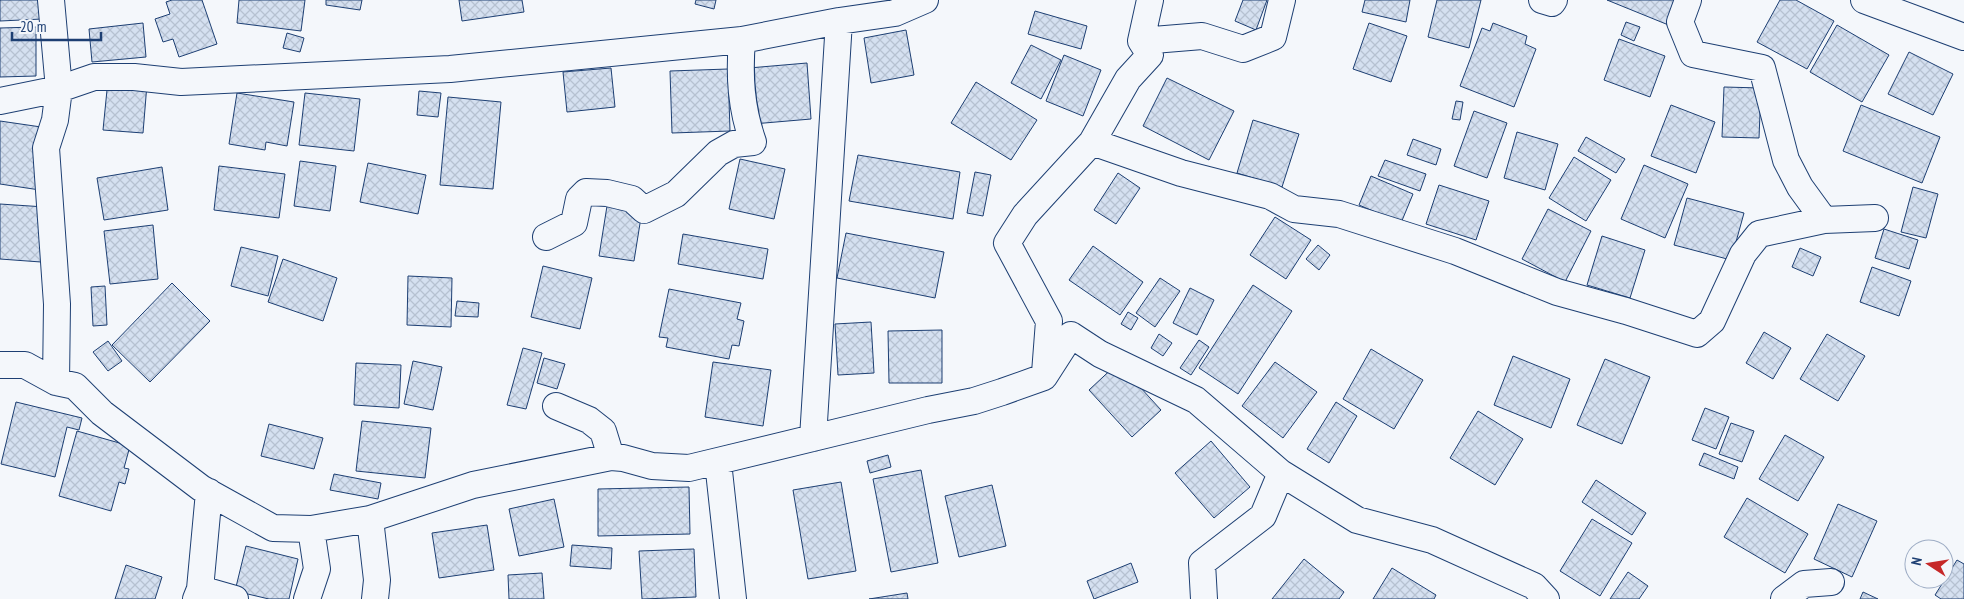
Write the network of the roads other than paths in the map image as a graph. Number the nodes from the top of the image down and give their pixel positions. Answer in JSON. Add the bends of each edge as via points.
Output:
{"nodes":[{"id":1,"x":51,"y":0,"type":"edge"},
{"id":2,"x":925,"y":0,"type":"edge"},
{"id":3,"x":1150,"y":0,"type":"edge"},
{"id":4,"x":1282,"y":0,"type":"edge"},
{"id":5,"x":1542,"y":0,"type":"edge"},
{"id":6,"x":1554,"y":0,"type":"edge"},
{"id":7,"x":1688,"y":0,"type":"edge"},
{"id":8,"x":1864,"y":0,"type":"edge"},
{"id":9,"x":838,"y":21,"type":"junction"},
{"id":10,"x":1964,"y":37,"type":"edge"},
{"id":11,"x":742,"y":40,"type":"junction"},
{"id":12,"x":1141,"y":41,"type":"junction"},
{"id":13,"x":59,"y":89,"type":"junction"},
{"id":14,"x":0,"y":101,"type":"edge"},
{"id":15,"x":1092,"y":142,"type":"junction"},
{"id":16,"x":1875,"y":218,"type":"dead end"},
{"id":17,"x":1824,"y":220,"type":"junction"},
{"id":18,"x":546,"y":237,"type":"dead end"},
{"id":19,"x":0,"y":365,"type":"edge"},
{"id":20,"x":1044,"y":376,"type":"junction"},
{"id":21,"x":56,"y":382,"type":"junction"},
{"id":22,"x":556,"y":406,"type":"dead end"},
{"id":23,"x":813,"y":438,"type":"junction"},
{"id":24,"x":611,"y":457,"type":"junction"},
{"id":25,"x":718,"y":462,"type":"junction"},
{"id":26,"x":1281,"y":473,"type":"junction"},
{"id":27,"x":209,"y":492,"type":"junction"},
{"id":28,"x":370,"y":519,"type":"junction"},
{"id":29,"x":311,"y":529,"type":"junction"},
{"id":30,"x":1831,"y":582,"type":"dead end"},
{"id":31,"x":198,"y":594,"type":"edge"},
{"id":32,"x":235,"y":599,"type":"edge"},
{"id":33,"x":307,"y":599,"type":"edge"},
{"id":34,"x":375,"y":599,"type":"edge"},
{"id":35,"x":733,"y":599,"type":"edge"},
{"id":36,"x":1204,"y":599,"type":"edge"},
{"id":37,"x":1546,"y":599,"type":"edge"},
{"id":38,"x":1784,"y":599,"type":"edge"}],
"edges":[{"from":1,"to":13,"type":"street"},
{"from":2,"to":9,"type":"street","via":[[895,13]]},
{"from":3,"to":12,"type":"street"},
{"from":4,"to":12,"type":"street","via":[[1273,37],[1243,49],[1202,36]]},
{"from":5,"to":6,"type":"street","via":[[1552,3]]},
{"from":7,"to":17,"type":"street","via":[[1680,22],[1693,54],[1762,68],[1786,160],[1800,187]]},
{"from":8,"to":10,"type":"street"},
{"from":9,"to":11,"type":"street"},
{"from":9,"to":23,"type":"street"},
{"from":11,"to":13,"type":"street","via":[[450,69],[181,82],[94,77]]},
{"from":11,"to":18,"type":"street","via":[[740,73],[745,118],[753,142],[734,144],[718,153],[676,194],[644,210],[632,199],[586,192],[579,199],[574,223]]},
{"from":12,"to":15,"type":"street","via":[[1150,54],[1128,79]]},
{"from":13,"to":14,"type":"street"},
{"from":13,"to":21,"type":"street","via":[[55,120],[46,148],[58,304]]},
{"from":15,"to":17,"type":"street","via":[[1181,173],[1270,196],[1294,209],[1339,214],[1455,251],[1557,292],[1697,334],[1712,321],[1744,254],[1759,234]]},
{"from":15,"to":20,"type":"street","via":[[1025,215],[1007,243],[1049,320]]},
{"from":16,"to":17,"type":"street"},
{"from":19,"to":21,"type":"street","via":[[25,365]]},
{"from":20,"to":23,"type":"street","via":[[974,401]]},
{"from":20,"to":26,"type":"street","via":[[1071,335],[1100,354],[1196,400]]},
{"from":21,"to":27,"type":"street","via":[[75,386],[102,413]]},
{"from":22,"to":24,"type":"street","via":[[589,420],[603,431]]},
{"from":23,"to":25,"type":"street"},
{"from":24,"to":25,"type":"street","via":[[652,466],[689,468]]},
{"from":24,"to":28,"type":"street","via":[[473,485]]},
{"from":25,"to":35,"type":"street"},
{"from":26,"to":36,"type":"street","via":[[1263,516],[1202,563]]},
{"from":26,"to":37,"type":"street","via":[[1357,520],[1432,540],[1534,586]]},
{"from":27,"to":29,"type":"street","via":[[273,528]]},
{"from":27,"to":31,"type":"street"},
{"from":28,"to":29,"type":"street"},
{"from":28,"to":34,"type":"street","via":[[377,580]]},
{"from":29,"to":33,"type":"street","via":[[317,569]]},
{"from":30,"to":38,"type":"street","via":[[1804,584]]},
{"from":31,"to":32,"type":"street"}]}
